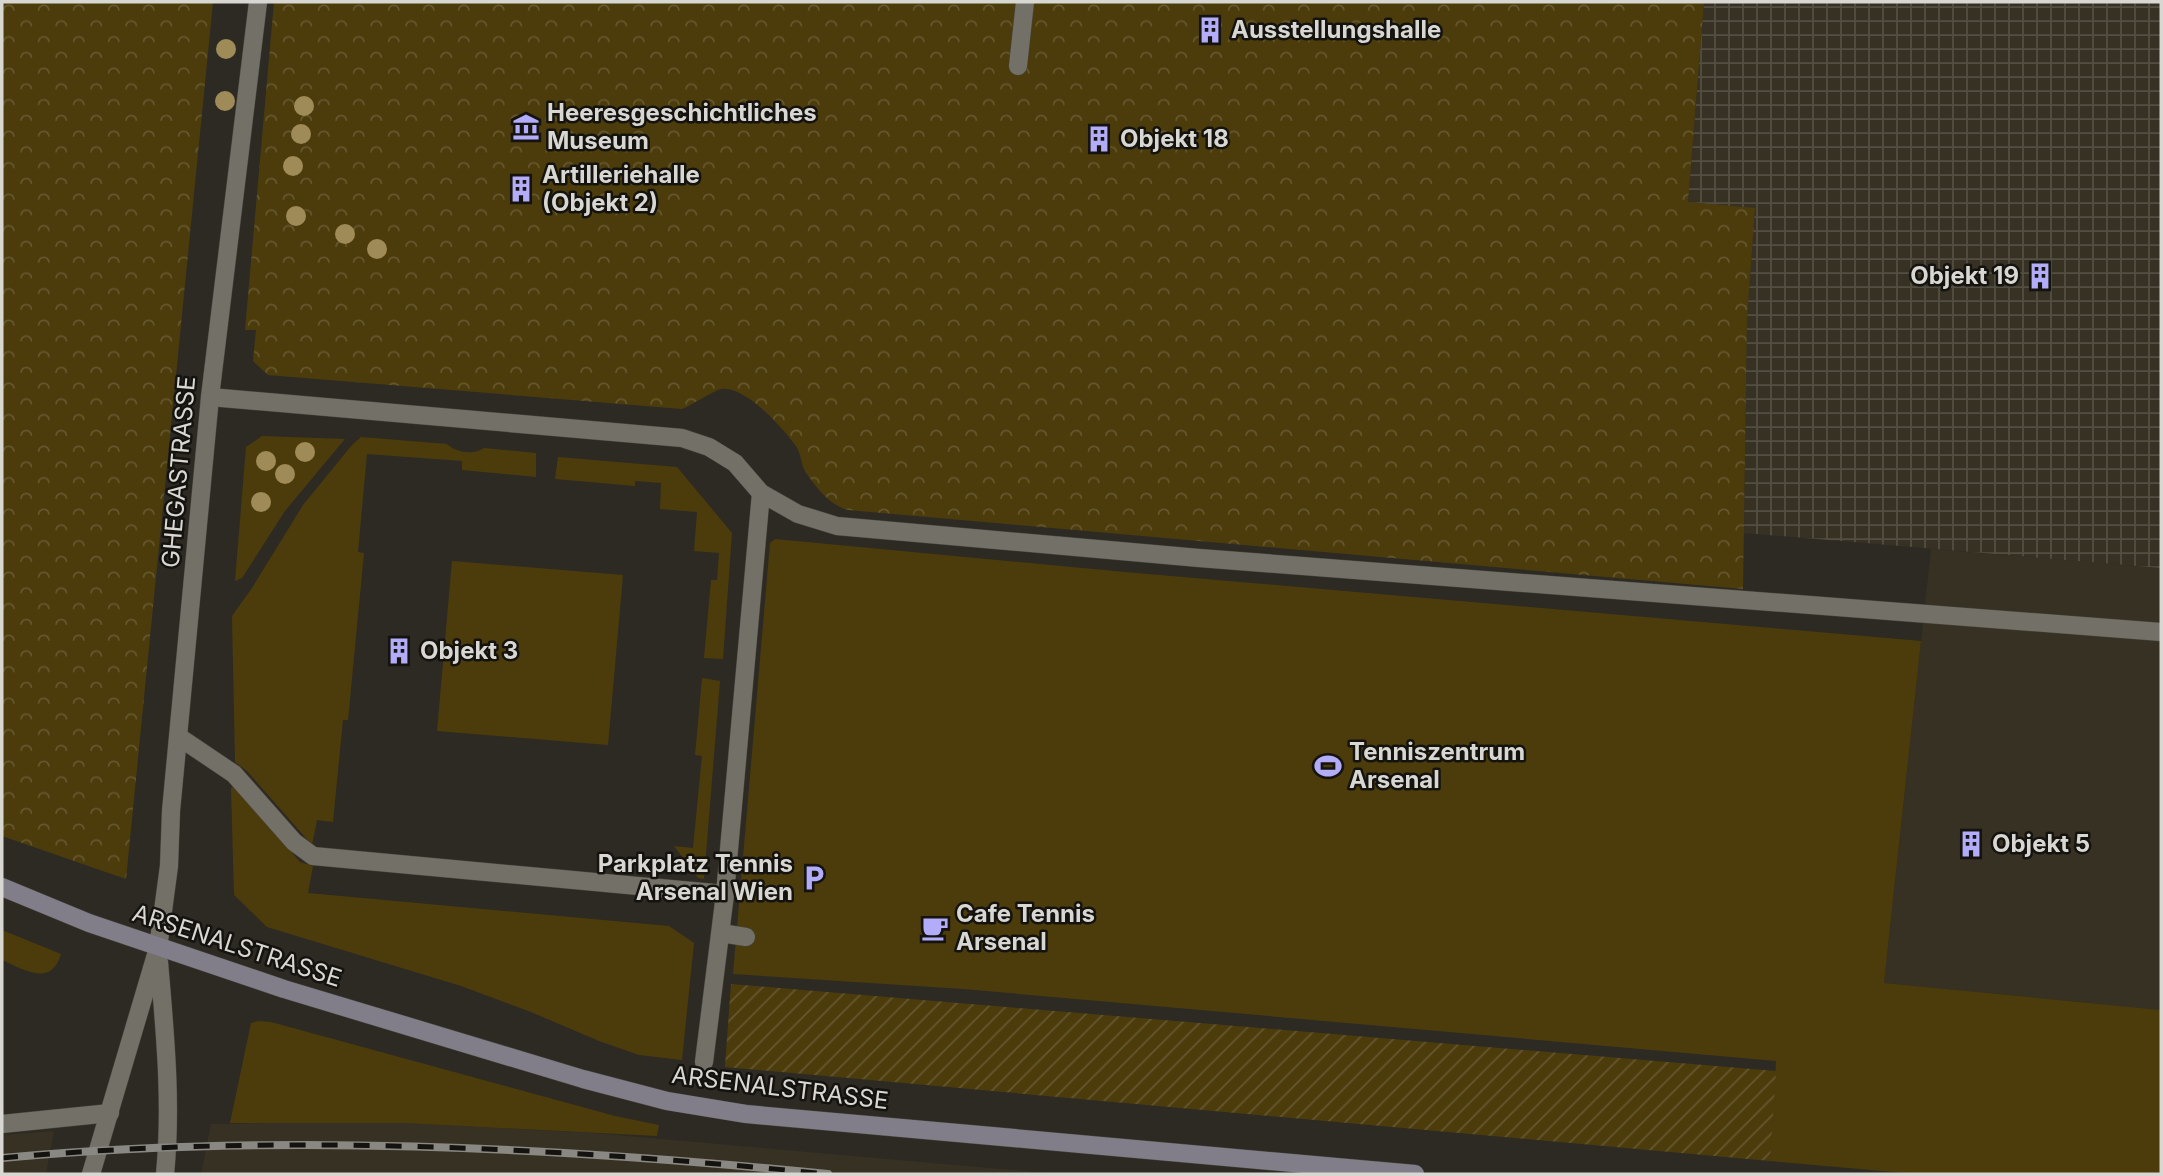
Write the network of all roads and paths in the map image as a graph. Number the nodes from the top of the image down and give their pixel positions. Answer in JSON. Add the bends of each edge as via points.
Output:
{"nodes":[{"id":1,"x":258,"y":2,"type":"edge"},
{"id":2,"x":1026,"y":2,"type":"edge"},
{"id":3,"x":1018,"y":66,"type":"dead end"},
{"id":4,"x":210,"y":397,"type":"junction"},
{"id":5,"x":761,"y":493,"type":"junction"},
{"id":6,"x":2161,"y":632,"type":"edge"},
{"id":7,"x":179,"y":737,"type":"junction"},
{"id":8,"x":2,"y":887,"type":"edge"},
{"id":9,"x":725,"y":894,"type":"junction"},
{"id":10,"x":721,"y":933,"type":"junction"},
{"id":11,"x":746,"y":937,"type":"dead end"},
{"id":12,"x":158,"y":948,"type":"junction"},
{"id":13,"x":704,"y":1062,"type":"dead end"},
{"id":14,"x":110,"y":1113,"type":"junction"},
{"id":15,"x":2,"y":1124,"type":"edge"},
{"id":16,"x":91,"y":1174,"type":"edge"},
{"id":17,"x":165,"y":1174,"type":"edge"},
{"id":18,"x":1415,"y":1174,"type":"edge"}],
"edges":[{"from":1,"to":4,"type":"street","name":"GHEGASTRASSE"},
{"from":2,"to":3,"type":"street"},
{"from":4,"to":5,"type":"street","via":[[682,438],[735,463]]},
{"from":4,"to":7,"type":"street","name":"GHEGASTRASSE"},
{"from":5,"to":6,"type":"street","via":[[798,514],[837,526]]},
{"from":5,"to":9,"type":"street"},
{"from":7,"to":9,"type":"street","via":[[234,774],[293,842],[313,856]]},
{"from":7,"to":12,"type":"street","name":"GHEGASTRASSE"},
{"from":8,"to":12,"type":"main road","name":"ARSENALSTRASSE"},
{"from":9,"to":10,"type":"street"},
{"from":10,"to":11,"type":"street"},
{"from":10,"to":13,"type":"street"},
{"from":12,"to":14,"type":"street"},
{"from":12,"to":17,"type":"street","via":[[169,1092]]},
{"from":12,"to":18,"type":"main road","name":"ARSENALSTRASSE","via":[[667,1101],[746,1114]]},
{"from":14,"to":15,"type":"street"},
{"from":14,"to":16,"type":"street"}]}
